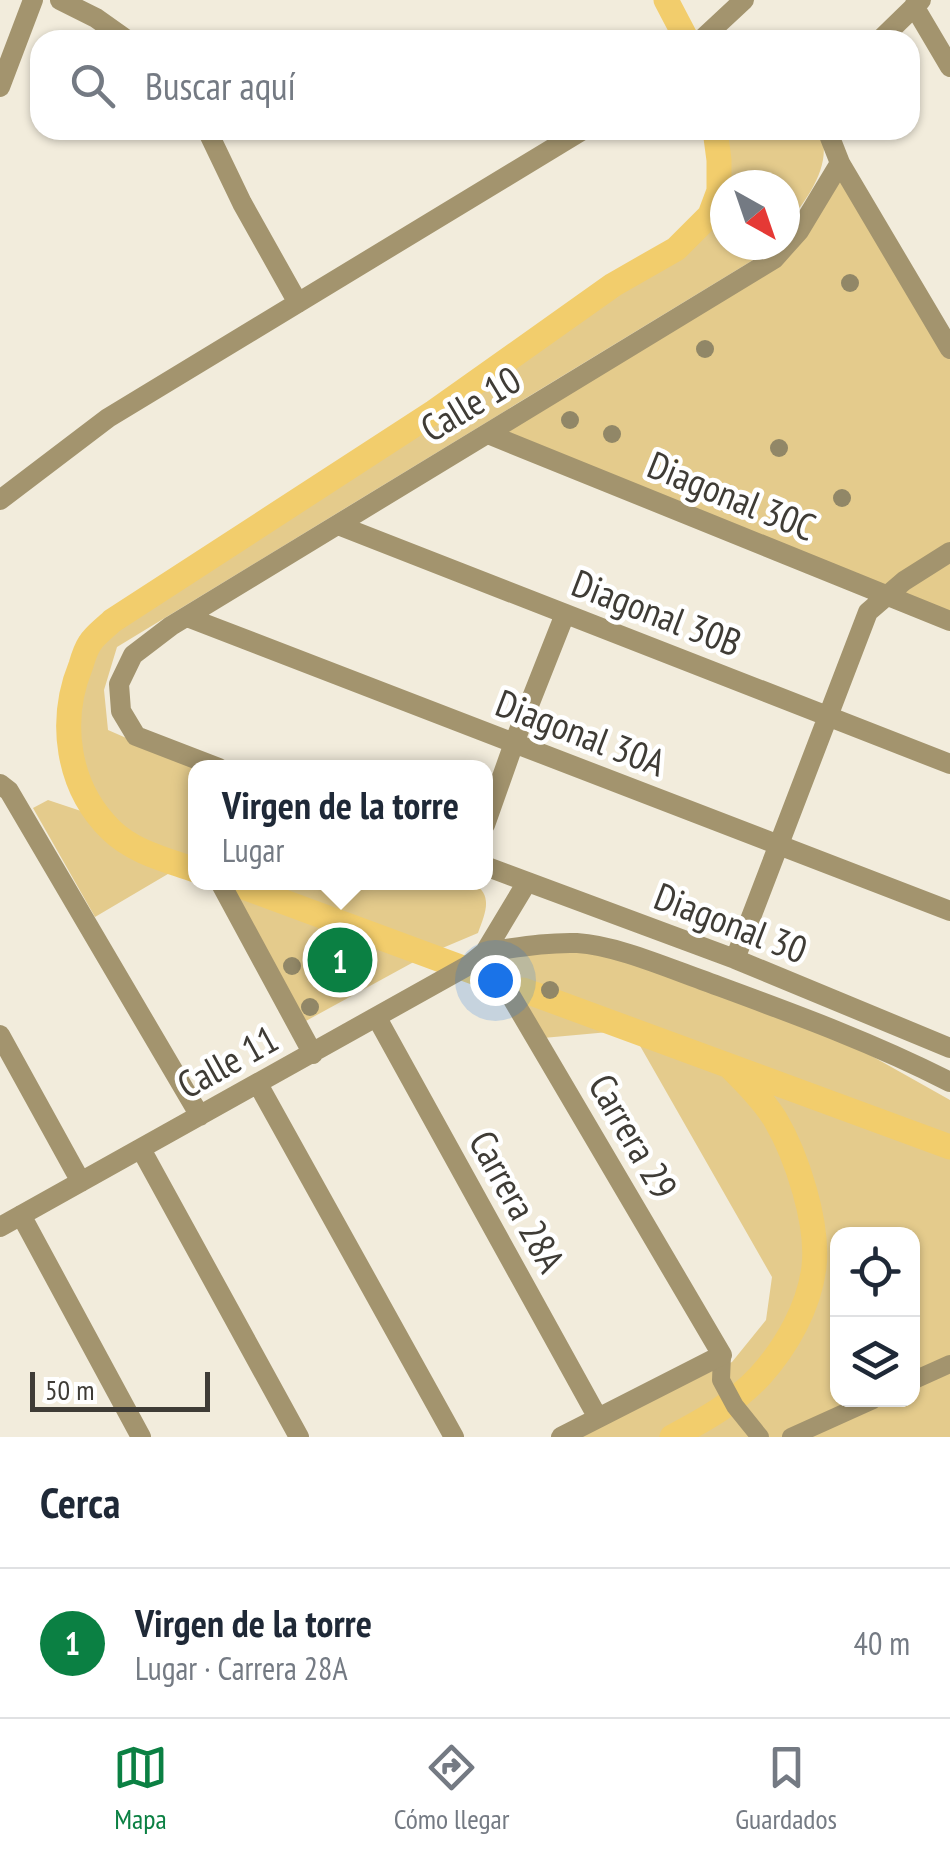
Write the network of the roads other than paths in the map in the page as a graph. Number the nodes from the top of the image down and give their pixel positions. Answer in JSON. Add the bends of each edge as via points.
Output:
{"nodes":[{"id":1,"x":33,"y":0,"type":"edge"},
{"id":2,"x":60,"y":0,"type":"edge"},
{"id":3,"x":744,"y":0,"type":"edge"},
{"id":4,"x":918,"y":3,"type":"edge"},
{"id":5,"x":113,"y":30,"type":"edge"},
{"id":6,"x":712,"y":30,"type":"edge"},
{"id":7,"x":890,"y":30,"type":"edge"},
{"id":8,"x":950,"y":67,"type":"edge"},
{"id":9,"x":0,"y":87,"type":"edge"},
{"id":10,"x":212,"y":140,"type":"edge"},
{"id":11,"x":567,"y":140,"type":"edge"},
{"id":12,"x":832,"y":140,"type":"edge"},
{"id":13,"x":840,"y":162,"type":"junction"},
{"id":14,"x":298,"y":303,"type":"junction"},
{"id":15,"x":950,"y":348,"type":"edge"},
{"id":16,"x":488,"y":434,"type":"junction"},
{"id":17,"x":0,"y":500,"type":"edge"},
{"id":18,"x":338,"y":525,"type":"junction"},
{"id":19,"x":950,"y":552,"type":"edge"},
{"id":20,"x":886,"y":596,"type":"junction"},
{"id":21,"x":564,"y":614,"type":"junction"},
{"id":22,"x":186,"y":617,"type":"junction"},
{"id":23,"x":950,"y":620,"type":"edge"},
{"id":24,"x":828,"y":717,"type":"junction"},
{"id":25,"x":514,"y":743,"type":"junction"},
{"id":26,"x":198,"y":760,"type":"edge"},
{"id":27,"x":950,"y":764,"type":"edge"},
{"id":28,"x":0,"y":784,"type":"edge"},
{"id":29,"x":493,"y":802,"type":"edge"},
{"id":30,"x":778,"y":845,"type":"junction"},
{"id":31,"x":493,"y":869,"type":"edge"},
{"id":32,"x":527,"y":882,"type":"junction"},
{"id":33,"x":226,"y":890,"type":"edge"},
{"id":34,"x":950,"y":911,"type":"edge"},
{"id":35,"x":477,"y":959,"type":"junction"},
{"id":36,"x":735,"y":959,"type":"junction"},
{"id":37,"x":377,"y":1018,"type":"junction"},
{"id":38,"x":0,"y":1035,"type":"edge"},
{"id":39,"x":950,"y":1048,"type":"edge"},
{"id":40,"x":313,"y":1054,"type":"junction"},
{"id":41,"x":950,"y":1082,"type":"edge"},
{"id":42,"x":258,"y":1084,"type":"junction"},
{"id":43,"x":200,"y":1116,"type":"junction"},
{"id":44,"x":141,"y":1149,"type":"junction"},
{"id":45,"x":81,"y":1182,"type":"junction"},
{"id":46,"x":21,"y":1215,"type":"junction"},
{"id":47,"x":0,"y":1227,"type":"edge"},
{"id":48,"x":722,"y":1355,"type":"junction"},
{"id":49,"x":950,"y":1364,"type":"edge"},
{"id":50,"x":920,"y":1377,"type":"edge"},
{"id":51,"x":857,"y":1407,"type":"edge"},
{"id":52,"x":738,"y":1410,"type":"junction"},
{"id":53,"x":598,"y":1418,"type":"junction"},
{"id":54,"x":141,"y":1437,"type":"edge"},
{"id":55,"x":299,"y":1437,"type":"edge"},
{"id":56,"x":454,"y":1437,"type":"edge"},
{"id":57,"x":561,"y":1437,"type":"edge"},
{"id":58,"x":742,"y":1437,"type":"edge"},
{"id":59,"x":760,"y":1437,"type":"edge"},
{"id":60,"x":791,"y":1437,"type":"edge"}],
"edges":[{"from":1,"to":9,"type":"street"},
{"from":2,"to":5,"type":"street"},
{"from":3,"to":6,"type":"street"},
{"from":4,"to":7,"type":"street"},
{"from":4,"to":8,"type":"street"},
{"from":10,"to":14,"type":"street"},
{"from":11,"to":14,"type":"street"},
{"from":12,"to":13,"type":"street"},
{"from":13,"to":15,"type":"street"},
{"from":13,"to":16,"type":"street","name":"Calle 10","via":[[774,260]]},
{"from":14,"to":17,"type":"street","via":[[108,418]]},
{"from":16,"to":18,"type":"street","name":"Calle 10"},
{"from":16,"to":20,"type":"street","name":"Diagonal 30C"},
{"from":18,"to":21,"type":"street","name":"Diagonal 30B"},
{"from":18,"to":22,"type":"street","name":"Calle 10"},
{"from":19,"to":20,"type":"street"},
{"from":20,"to":23,"type":"street","name":"Diagonal 30C"},
{"from":20,"to":24,"type":"street","via":[[868,612]]},
{"from":21,"to":24,"type":"street","name":"Diagonal 30B"},
{"from":21,"to":25,"type":"street"},
{"from":22,"to":25,"type":"street","name":"Diagonal 30A"},
{"from":22,"to":26,"type":"street","name":"Calle 10","via":[[133,655],[119,684],[122,711],[136,736]]},
{"from":24,"to":27,"type":"street","name":"Diagonal 30B"},
{"from":24,"to":30,"type":"street"},
{"from":25,"to":29,"type":"street"},
{"from":25,"to":30,"type":"street","name":"Diagonal 30A"},
{"from":28,"to":43,"type":"street"},
{"from":30,"to":34,"type":"street","name":"Diagonal 30A"},
{"from":30,"to":36,"type":"street"},
{"from":31,"to":32,"type":"street","name":"Diagonal 30"},
{"from":32,"to":35,"type":"street"},
{"from":32,"to":36,"type":"street","name":"Diagonal 30"},
{"from":33,"to":40,"type":"street"},
{"from":35,"to":37,"type":"street","name":"Calle 11"},
{"from":35,"to":41,"type":"street","name":"Diagonal 30","via":[[580,943],[638,956],[831,1027]]},
{"from":35,"to":48,"type":"street","name":"Carrera 29"},
{"from":36,"to":39,"type":"street","name":"Diagonal 30"},
{"from":37,"to":40,"type":"street","name":"Calle 11"},
{"from":37,"to":53,"type":"street","name":"Carrera 28A"},
{"from":38,"to":45,"type":"street"},
{"from":40,"to":42,"type":"street","name":"Calle 11"},
{"from":42,"to":43,"type":"street","name":"Calle 11"},
{"from":42,"to":56,"type":"street"},
{"from":43,"to":44,"type":"street","name":"Calle 11"},
{"from":44,"to":45,"type":"street","name":"Calle 11"},
{"from":44,"to":55,"type":"street"},
{"from":45,"to":46,"type":"street","name":"Calle 11"},
{"from":46,"to":47,"type":"street","name":"Calle 11"},
{"from":46,"to":54,"type":"street"},
{"from":48,"to":52,"type":"street","via":[[721,1380]]},
{"from":48,"to":53,"type":"street"},
{"from":49,"to":50,"type":"street"},
{"from":51,"to":60,"type":"street"},
{"from":52,"to":58,"type":"street"},
{"from":52,"to":59,"type":"street"},
{"from":53,"to":57,"type":"street"}]}
